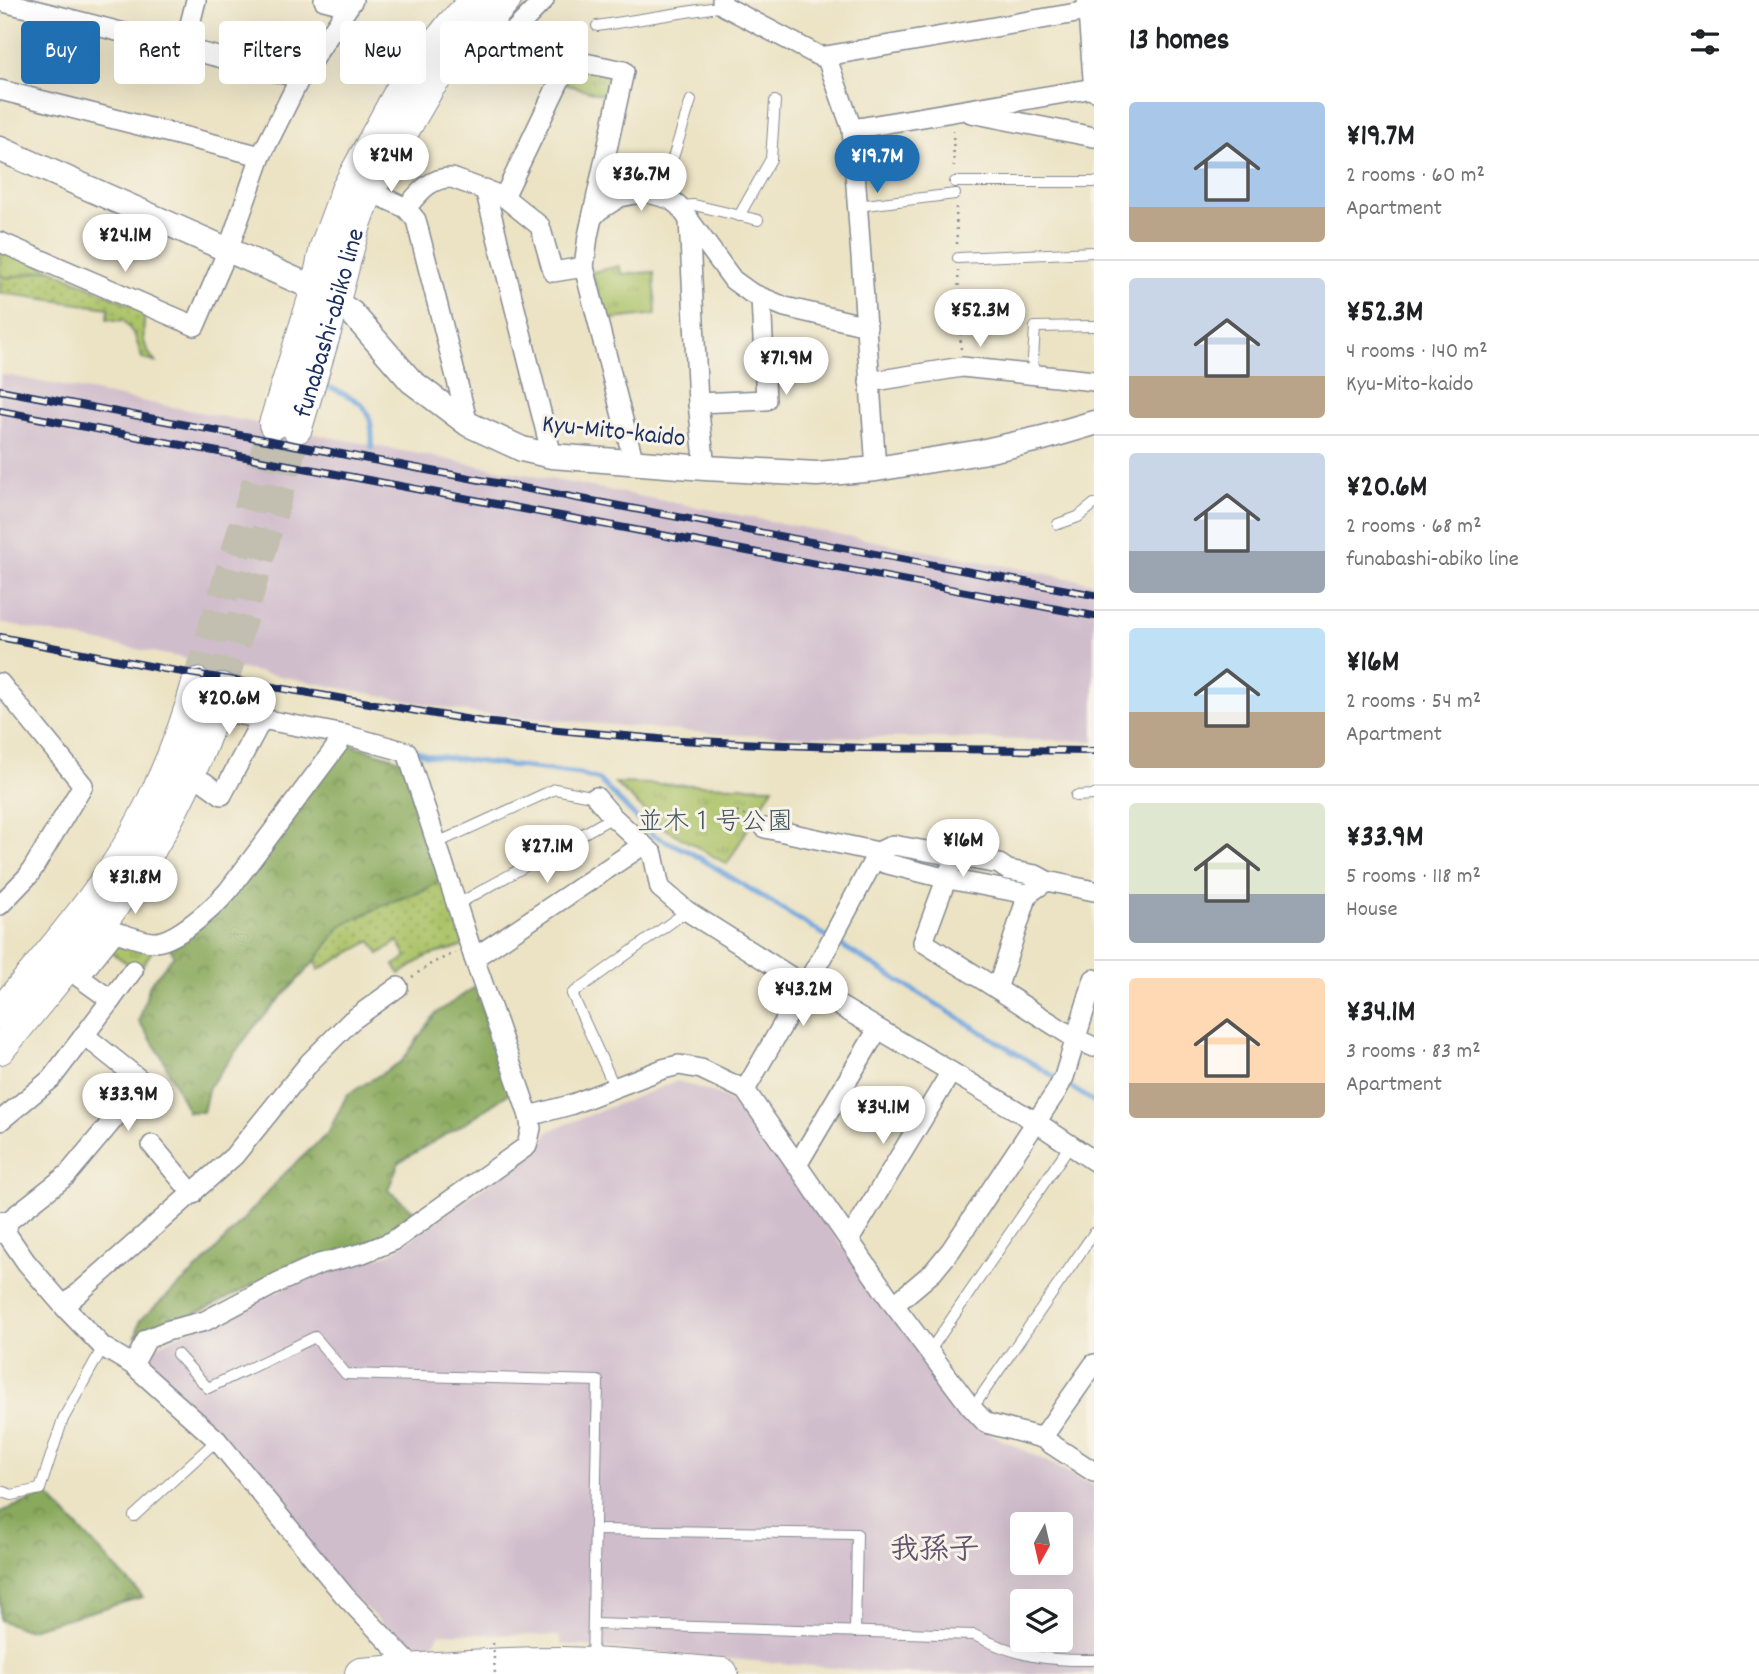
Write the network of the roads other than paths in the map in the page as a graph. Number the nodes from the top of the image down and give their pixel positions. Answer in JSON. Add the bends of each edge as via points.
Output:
{"nodes":[{"id":1,"x":196,"y":0,"type":"edge"},
{"id":2,"x":324,"y":0,"type":"edge"},
{"id":3,"x":476,"y":0,"type":"edge"},
{"id":4,"x":506,"y":0,"type":"edge"},
{"id":5,"x":544,"y":0,"type":"edge"},
{"id":6,"x":0,"y":1,"type":"edge"},
{"id":7,"x":350,"y":3,"type":"edge"},
{"id":8,"x":723,"y":3,"type":"edge"},
{"id":9,"x":1087,"y":5,"type":"edge"},
{"id":10,"x":458,"y":12,"type":"edge"},
{"id":11,"x":191,"y":21,"type":"edge"},
{"id":12,"x":524,"y":21,"type":"edge"},
{"id":13,"x":597,"y":26,"type":"dead end"},
{"id":14,"x":114,"y":30,"type":"edge"},
{"id":15,"x":326,"y":39,"type":"edge"},
{"id":16,"x":826,"y":56,"type":"junction"},
{"id":17,"x":588,"y":64,"type":"edge"},
{"id":18,"x":297,"y":84,"type":"edge"},
{"id":19,"x":558,"y":84,"type":"edge"},
{"id":20,"x":0,"y":90,"type":"edge"},
{"id":21,"x":1094,"y":90,"type":"edge"},
{"id":22,"x":691,"y":100,"type":"dead end"},
{"id":23,"x":775,"y":101,"type":"dead end"},
{"id":24,"x":961,"y":111,"type":"junction"},
{"id":25,"x":852,"y":129,"type":"junction"},
{"id":26,"x":1094,"y":137,"type":"edge"},
{"id":27,"x":0,"y":149,"type":"edge"},
{"id":28,"x":261,"y":156,"type":"junction"},
{"id":29,"x":955,"y":182,"type":"dead end"},
{"id":30,"x":1094,"y":182,"type":"edge"},
{"id":31,"x":485,"y":189,"type":"junction"},
{"id":32,"x":369,"y":191,"type":"junction"},
{"id":33,"x":955,"y":194,"type":"dead end"},
{"id":34,"x":661,"y":197,"type":"junction"},
{"id":35,"x":504,"y":198,"type":"junction"},
{"id":36,"x":857,"y":206,"type":"junction"},
{"id":37,"x":406,"y":208,"type":"junction"},
{"id":38,"x":684,"y":213,"type":"junction"},
{"id":39,"x":739,"y":216,"type":"junction"},
{"id":40,"x":592,"y":218,"type":"junction"},
{"id":41,"x":758,"y":220,"type":"dead end"},
{"id":42,"x":0,"y":242,"type":"edge"},
{"id":43,"x":229,"y":250,"type":"junction"},
{"id":44,"x":1094,"y":252,"type":"edge"},
{"id":45,"x":958,"y":258,"type":"dead end"},
{"id":46,"x":584,"y":267,"type":"junction"},
{"id":47,"x":326,"y":295,"type":"junction"},
{"id":48,"x":761,"y":298,"type":"junction"},
{"id":49,"x":867,"y":326,"type":"junction"},
{"id":50,"x":1094,"y":326,"type":"edge"},
{"id":51,"x":1032,"y":375,"type":"junction"},
{"id":52,"x":1094,"y":381,"type":"edge"},
{"id":53,"x":869,"y":382,"type":"junction"},
{"id":54,"x":698,"y":403,"type":"junction"},
{"id":55,"x":1094,"y":423,"type":"edge"},
{"id":56,"x":468,"y":424,"type":"junction"},
{"id":57,"x":285,"y":426,"type":"tunnel mouth"},
{"id":58,"x":552,"y":456,"type":"junction"},
{"id":59,"x":634,"y":463,"type":"junction"},
{"id":60,"x":705,"y":468,"type":"junction"},
{"id":61,"x":877,"y":469,"type":"junction"},
{"id":62,"x":1094,"y":504,"type":"edge"},
{"id":63,"x":1058,"y":524,"type":"dead end"},
{"id":64,"x":0,"y":683,"type":"edge"},
{"id":65,"x":211,"y":694,"type":"junction"},
{"id":66,"x":262,"y":719,"type":"junction"},
{"id":67,"x":345,"y":735,"type":"junction"},
{"id":68,"x":204,"y":782,"type":"dead end"},
{"id":69,"x":1094,"y":795,"type":"edge"},
{"id":70,"x":1076,"y":796,"type":"dead end"},
{"id":71,"x":596,"y":797,"type":"joint"},
{"id":72,"x":613,"y":817,"type":"junction"},
{"id":73,"x":765,"y":828,"type":"dead end"},
{"id":74,"x":438,"y":843,"type":"junction"},
{"id":75,"x":643,"y":845,"type":"junction"},
{"id":76,"x":878,"y":852,"type":"junction"},
{"id":77,"x":953,"y":857,"type":"junction"},
{"id":78,"x":948,"y":879,"type":"junction"},
{"id":79,"x":1047,"y":881,"type":"junction"},
{"id":80,"x":1094,"y":891,"type":"edge"},
{"id":81,"x":1028,"y":894,"type":"junction"},
{"id":82,"x":458,"y":904,"type":"junction"},
{"id":83,"x":0,"y":905,"type":"edge"},
{"id":84,"x":687,"y":911,"type":"junction"},
{"id":85,"x":472,"y":952,"type":"junction"},
{"id":86,"x":133,"y":970,"type":"dead end"},
{"id":87,"x":72,"y":973,"type":"junction"},
{"id":88,"x":1094,"y":979,"type":"edge"},
{"id":89,"x":804,"y":985,"type":"junction"},
{"id":90,"x":398,"y":987,"type":"road end"},
{"id":91,"x":997,"y":989,"type":"junction"},
{"id":92,"x":111,"y":1000,"type":"junction"},
{"id":93,"x":0,"y":1013,"type":"edge"},
{"id":94,"x":878,"y":1029,"type":"junction"},
{"id":95,"x":83,"y":1035,"type":"junction"},
{"id":96,"x":1085,"y":1043,"type":"edge"},
{"id":97,"x":0,"y":1049,"type":"edge"},
{"id":98,"x":951,"y":1072,"type":"junction"},
{"id":99,"x":615,"y":1088,"type":"junction"},
{"id":100,"x":745,"y":1090,"type":"junction"},
{"id":101,"x":529,"y":1116,"type":"junction"},
{"id":102,"x":0,"y":1121,"type":"edge"},
{"id":103,"x":1036,"y":1122,"type":"junction"},
{"id":104,"x":152,"y":1145,"type":"dead end"},
{"id":105,"x":1070,"y":1145,"type":"junction"},
{"id":106,"x":1094,"y":1161,"type":"edge"},
{"id":107,"x":797,"y":1165,"type":"junction"},
{"id":108,"x":192,"y":1194,"type":"junction"},
{"id":109,"x":1,"y":1226,"type":"edge"},
{"id":110,"x":1094,"y":1233,"type":"edge"},
{"id":111,"x":849,"y":1240,"type":"junction"},
{"id":112,"x":894,"y":1305,"type":"junction"},
{"id":113,"x":64,"y":1306,"type":"junction"},
{"id":114,"x":103,"y":1347,"type":"junction"},
{"id":115,"x":929,"y":1352,"type":"junction"},
{"id":116,"x":177,"y":1354,"type":"dead end"},
{"id":117,"x":1094,"y":1364,"type":"edge"},
{"id":118,"x":133,"y":1365,"type":"junction"},
{"id":119,"x":972,"y":1409,"type":"junction"},
{"id":120,"x":1042,"y":1438,"type":"junction"},
{"id":121,"x":217,"y":1440,"type":"junction"},
{"id":122,"x":1094,"y":1472,"type":"edge"},
{"id":123,"x":0,"y":1491,"type":"edge"},
{"id":124,"x":134,"y":1516,"type":"dead end"},
{"id":125,"x":595,"y":1530,"type":"junction"},
{"id":126,"x":593,"y":1624,"type":"junction"},
{"id":127,"x":855,"y":1632,"type":"junction"},
{"id":128,"x":1094,"y":1661,"type":"edge"},
{"id":129,"x":592,"y":1669,"type":"edge"},
{"id":130,"x":419,"y":1672,"type":"edge"},
{"id":131,"x":361,"y":1674,"type":"edge"},
{"id":132,"x":722,"y":1674,"type":"edge"}],
"edges":[{"from":1,"to":11,"type":"street"},
{"from":2,"to":7,"type":"street"},
{"from":3,"to":10,"type":"main road"},
{"from":4,"to":32,"type":"main road","name":"funabashi-abiko line","via":[[430,86]]},
{"from":5,"to":12,"type":"street"},
{"from":6,"to":14,"type":"street"},
{"from":7,"to":15,"type":"street"},
{"from":8,"to":13,"type":"lane"},
{"from":8,"to":16,"type":"street"},
{"from":9,"to":16,"type":"street"},
{"from":9,"to":21,"type":"street"},
{"from":10,"to":47,"type":"main road","name":"funabashi-abiko line","via":[[401,89],[346,190],[325,247]]},
{"from":16,"to":25,"type":"street"},
{"from":17,"to":40,"type":"street","via":[[624,71]]},
{"from":18,"to":28,"type":"street"},
{"from":19,"to":35,"type":"street"},
{"from":20,"to":28,"type":"street"},
{"from":21,"to":24,"type":"street"},
{"from":22,"to":34,"type":"lane"},
{"from":23,"to":39,"type":"lane","via":[[771,159]]},
{"from":24,"to":25,"type":"street"},
{"from":24,"to":26,"type":"street"},
{"from":25,"to":36,"type":"street"},
{"from":27,"to":43,"type":"street","name":"Kyu-Mito-kaido"},
{"from":28,"to":43,"type":"street"},
{"from":29,"to":30,"type":"lane"},
{"from":31,"to":35,"type":"street"},
{"from":31,"to":37,"type":"street","via":[[444,177],[430,182]]},
{"from":31,"to":58,"type":"street"},
{"from":32,"to":37,"type":"street"},
{"from":32,"to":47,"type":"main road","name":"funabashi-abiko line","via":[[346,256]]},
{"from":33,"to":36,"type":"lane"},
{"from":34,"to":38,"type":"street"},
{"from":34,"to":40,"type":"street","via":[[645,192],[620,197]]},
{"from":35,"to":46,"type":"street","via":[[540,226],[553,272]]},
{"from":36,"to":49,"type":"street"},
{"from":37,"to":56,"type":"street","via":[[416,220]]},
{"from":38,"to":39,"type":"lane","via":[[694,205]]},
{"from":38,"to":48,"type":"street","via":[[733,280]]},
{"from":38,"to":54,"type":"street"},
{"from":39,"to":41,"type":"lane"},
{"from":40,"to":46,"type":"street"},
{"from":42,"to":43,"type":"street","via":[[195,326]]},
{"from":43,"to":47,"type":"street","name":"Kyu-Mito-kaido"},
{"from":44,"to":45,"type":"lane"},
{"from":46,"to":59,"type":"street"},
{"from":47,"to":56,"type":"street","name":"Kyu-Mito-kaido","via":[[352,313],[411,381]]},
{"from":47,"to":57,"type":"main road","name":"funabashi-abiko line"},
{"from":48,"to":49,"type":"street"},
{"from":48,"to":54,"type":"street","via":[[766,400]]},
{"from":49,"to":53,"type":"street"},
{"from":50,"to":51,"type":"lane","via":[[1035,327]]},
{"from":51,"to":52,"type":"street"},
{"from":51,"to":53,"type":"street","via":[[962,367]]},
{"from":53,"to":61,"type":"street"},
{"from":54,"to":60,"type":"street"},
{"from":55,"to":61,"type":"street","name":"Kyu-Mito-kaido","via":[[993,449]]},
{"from":56,"to":58,"type":"street","name":"Kyu-Mito-kaido","via":[[522,449]]},
{"from":58,"to":59,"type":"street","name":"Kyu-Mito-kaido"},
{"from":59,"to":60,"type":"street","name":"Kyu-Mito-kaido"},
{"from":60,"to":61,"type":"street","name":"Kyu-Mito-kaido","via":[[817,474]]},
{"from":62,"to":63,"type":"lane","via":[[1078,517]]},
{"from":64,"to":83,"type":"street","via":[[83,785],[29,875]]},
{"from":65,"to":66,"type":"street"},
{"from":65,"to":87,"type":"main road","via":[[185,783],[144,860]]},
{"from":65,"to":93,"type":"main road","via":[[99,891]]},
{"from":66,"to":67,"type":"street"},
{"from":66,"to":68,"type":"street","via":[[222,794]]},
{"from":67,"to":74,"type":"street","via":[[407,752]]},
{"from":67,"to":87,"type":"street","via":[[210,911],[154,943],[116,932]]},
{"from":69,"to":70,"type":"lane"},
{"from":71,"to":72,"type":"street"},
{"from":71,"to":74,"type":"lane","via":[[555,789]]},
{"from":72,"to":75,"type":"street"},
{"from":72,"to":82,"type":"lane"},
{"from":73,"to":76,"type":"street"},
{"from":74,"to":82,"type":"street"},
{"from":75,"to":84,"type":"street","via":[[653,854],[660,888]]},
{"from":75,"to":85,"type":"street"},
{"from":76,"to":77,"type":"street","via":[[893,845]]},
{"from":76,"to":78,"type":"street","via":[[884,863]]},
{"from":76,"to":89,"type":"street"},
{"from":77,"to":78,"type":"street"},
{"from":77,"to":79,"type":"street","via":[[999,864]]},
{"from":78,"to":81,"type":"street"},
{"from":78,"to":91,"type":"street","via":[[923,943]]},
{"from":79,"to":80,"type":"street"},
{"from":79,"to":81,"type":"street"},
{"from":81,"to":91,"type":"street"},
{"from":82,"to":85,"type":"street"},
{"from":84,"to":89,"type":"street"},
{"from":84,"to":99,"type":"lane","via":[[572,994]]},
{"from":85,"to":101,"type":"street"},
{"from":86,"to":92,"type":"street"},
{"from":87,"to":92,"type":"street"},
{"from":87,"to":97,"type":"main road"},
{"from":88,"to":96,"type":"street"},
{"from":89,"to":94,"type":"street"},
{"from":89,"to":100,"type":"street"},
{"from":90,"to":108,"type":"street","via":[[351,1021],[310,1062],[234,1156]]},
{"from":91,"to":96,"type":"street"},
{"from":92,"to":95,"type":"street"},
{"from":94,"to":98,"type":"street"},
{"from":94,"to":107,"type":"street"},
{"from":95,"to":102,"type":"street","via":[[51,1079]]},
{"from":95,"to":109,"type":"street","via":[[144,1083],[67,1175]]},
{"from":96,"to":103,"type":"street"},
{"from":98,"to":103,"type":"street"},
{"from":98,"to":111,"type":"street"},
{"from":99,"to":100,"type":"street","via":[[679,1065],[701,1069]]},
{"from":99,"to":101,"type":"street"},
{"from":100,"to":107,"type":"street"},
{"from":101,"to":118,"type":"street","via":[[527,1146],[393,1241],[319,1264],[205,1321],[147,1339]]},
{"from":103,"to":105,"type":"street"},
{"from":103,"to":112,"type":"street","via":[[951,1250]]},
{"from":104,"to":108,"type":"street"},
{"from":105,"to":106,"type":"street"},
{"from":105,"to":115,"type":"lane"},
{"from":107,"to":111,"type":"street"},
{"from":108,"to":113,"type":"street"},
{"from":109,"to":113,"type":"street"},
{"from":110,"to":119,"type":"lane"},
{"from":111,"to":112,"type":"street"},
{"from":112,"to":115,"type":"street"},
{"from":113,"to":114,"type":"street"},
{"from":114,"to":118,"type":"street"},
{"from":114,"to":123,"type":"lane","via":[[63,1419],[40,1489],[12,1495]]},
{"from":115,"to":119,"type":"street"},
{"from":116,"to":125,"type":"lane","via":[[208,1388],[315,1338],[346,1374],[598,1381]]},
{"from":117,"to":120,"type":"street"},
{"from":118,"to":121,"type":"street"},
{"from":119,"to":120,"type":"street","via":[[986,1423]]},
{"from":120,"to":122,"type":"street"},
{"from":121,"to":124,"type":"lane"},
{"from":121,"to":130,"type":"street","via":[[344,1595]]},
{"from":125,"to":126,"type":"lane"},
{"from":125,"to":127,"type":"lane","via":[[857,1534]]},
{"from":126,"to":127,"type":"lane"},
{"from":126,"to":129,"type":"lane"},
{"from":127,"to":128,"type":"lane","via":[[974,1635],[1033,1658]]},
{"from":129,"to":130,"type":"highway","via":[[559,1663]]},
{"from":129,"to":132,"type":"highway"},
{"from":130,"to":131,"type":"highway"}]}
